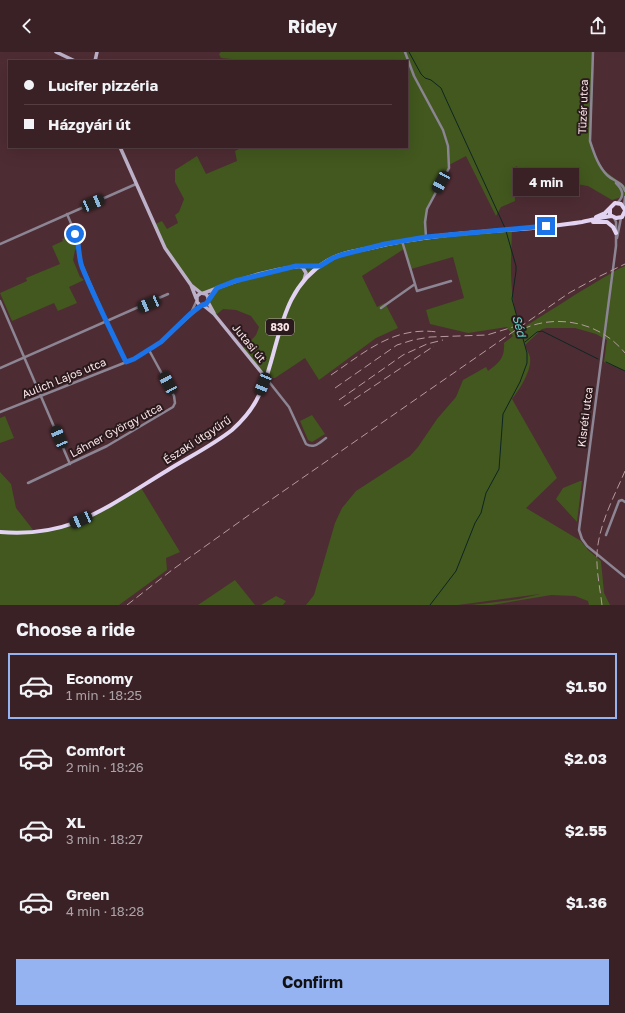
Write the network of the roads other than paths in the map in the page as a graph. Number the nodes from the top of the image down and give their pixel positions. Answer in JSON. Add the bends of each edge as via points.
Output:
{"nodes":[{"id":1,"x":56,"y":52,"type":"edge"},
{"id":2,"x":593,"y":52,"type":"edge"},
{"id":3,"x":73,"y":60,"type":"edge"},
{"id":4,"x":408,"y":62,"type":"edge"},
{"id":5,"x":120,"y":148,"type":"edge"},
{"id":6,"x":613,"y":180,"type":"junction"},
{"id":7,"x":136,"y":184,"type":"junction"},
{"id":8,"x":625,"y":191,"type":"edge"},
{"id":9,"x":625,"y":197,"type":"edge"},
{"id":10,"x":617,"y":203,"type":"junction"},
{"id":11,"x":610,"y":207,"type":"junction"},
{"id":12,"x":625,"y":209,"type":"edge"},
{"id":13,"x":67,"y":214,"type":"junction"},
{"id":14,"x":613,"y":217,"type":"junction"},
{"id":15,"x":623,"y":217,"type":"edge"},
{"id":16,"x":581,"y":222,"type":"junction"},
{"id":17,"x":616,"y":233,"type":"junction"},
{"id":18,"x":426,"y":237,"type":"junction"},
{"id":19,"x":617,"y":240,"type":"junction"},
{"id":20,"x":402,"y":241,"type":"junction"},
{"id":21,"x":0,"y":244,"type":"edge"},
{"id":22,"x":296,"y":266,"type":"junction"},
{"id":23,"x":320,"y":266,"type":"junction"},
{"id":24,"x":304,"y":280,"type":"junction"},
{"id":25,"x":451,"y":281,"type":"dead end"},
{"id":26,"x":415,"y":284,"type":"junction"},
{"id":27,"x":191,"y":285,"type":"junction"},
{"id":28,"x":217,"y":288,"type":"junction"},
{"id":29,"x":203,"y":293,"type":"junction"},
{"id":30,"x":168,"y":294,"type":"dead end"},
{"id":31,"x":196,"y":300,"type":"junction"},
{"id":32,"x":208,"y":300,"type":"junction"},
{"id":33,"x":0,"y":301,"type":"edge"},
{"id":34,"x":203,"y":305,"type":"junction"},
{"id":35,"x":381,"y":308,"type":"dead end"},
{"id":36,"x":190,"y":314,"type":"junction"},
{"id":37,"x":214,"y":314,"type":"junction"},
{"id":38,"x":107,"y":322,"type":"junction"},
{"id":39,"x":149,"y":350,"type":"junction"},
{"id":40,"x":24,"y":358,"type":"junction"},
{"id":41,"x":126,"y":362,"type":"junction"},
{"id":42,"x":0,"y":368,"type":"edge"},
{"id":43,"x":266,"y":378,"type":"junction"},
{"id":44,"x":42,"y":396,"type":"junction"},
{"id":45,"x":0,"y":412,"type":"edge"},
{"id":46,"x":326,"y":438,"type":"dead end"},
{"id":47,"x":70,"y":464,"type":"junction"},
{"id":48,"x":28,"y":483,"type":"dead end"},
{"id":49,"x":625,"y":502,"type":"edge"},
{"id":50,"x":0,"y":532,"type":"edge"},
{"id":51,"x":606,"y":535,"type":"dead end"},
{"id":52,"x":625,"y":577,"type":"edge"}],
"edges":[{"from":1,"to":3,"type":"street"},
{"from":2,"to":6,"type":"street","name":"Tüzér utca","via":[[590,141],[601,167]]},
{"from":4,"to":18,"type":"street","via":[[443,130],[448,146],[449,168],[427,209]]},
{"from":5,"to":7,"type":"street","name":"Jutasi út"},
{"from":6,"to":8,"type":"street","name":"Tüzér utca","via":[[621,184]]},
{"from":6,"to":10,"type":"street","name":"Tüzér utca","via":[[622,192]]},
{"from":7,"to":13,"type":"street"},
{"from":7,"to":27,"type":"street","name":"Jutasi út","via":[[165,248]]},
{"from":9,"to":12,"type":"street"},
{"from":10,"to":11,"type":"main road","number":"830"},
{"from":10,"to":12,"type":"main road"},
{"from":11,"to":14,"type":"main road"},
{"from":11,"to":16,"type":"main road","number":"830","via":[[600,216]]},
{"from":12,"to":15,"type":"main road"},
{"from":13,"to":21,"type":"street"},
{"from":13,"to":38,"type":"street","via":[[79,242],[82,265]]},
{"from":14,"to":15,"type":"main road","number":"830"},
{"from":14,"to":16,"type":"main road","number":"830"},
{"from":14,"to":17,"type":"street","name":"Kisréti utca","via":[[616,222]]},
{"from":15,"to":19,"type":"street","name":"Kisréti utca"},
{"from":16,"to":17,"type":"main road","via":[[607,222]]},
{"from":16,"to":18,"type":"main road","number":"830"},
{"from":17,"to":19,"type":"street","name":"Kisréti utca"},
{"from":18,"to":20,"type":"main road","number":"830"},
{"from":19,"to":52,"type":"street","name":"Kisréti utca","via":[[579,530],[587,546]]},
{"from":20,"to":23,"type":"main road","number":"830","via":[[341,255]]},
{"from":20,"to":26,"type":"street"},
{"from":22,"to":23,"type":"street"},
{"from":22,"to":24,"type":"street","via":[[306,272]]},
{"from":22,"to":28,"type":"street"},
{"from":23,"to":24,"type":"main road","name":"Északi útgyűrű","number":"830"},
{"from":24,"to":43,"type":"main road","name":"Északi útgyűrű","number":"830","via":[[290,301],[278,331]]},
{"from":25,"to":26,"type":"street","via":[[417,292]]},
{"from":26,"to":35,"type":"street"},
{"from":27,"to":29,"type":"street","name":"Jutasi út"},
{"from":27,"to":31,"type":"street","name":"Jutasi út"},
{"from":28,"to":29,"type":"street"},
{"from":28,"to":32,"type":"street"},
{"from":29,"to":31,"type":"street","via":[[198,295]]},
{"from":29,"to":32,"type":"street","name":"Jutasi út","via":[[207,295]]},
{"from":30,"to":38,"type":"street"},
{"from":31,"to":34,"type":"street","name":"Jutasi út"},
{"from":31,"to":36,"type":"street","name":"Aulich Lajos utca"},
{"from":32,"to":34,"type":"street"},
{"from":32,"to":37,"type":"street","name":"Jutasi út"},
{"from":33,"to":40,"type":"street"},
{"from":34,"to":36,"type":"street","name":"Aulich Lajos utca"},
{"from":34,"to":37,"type":"street","name":"Jutasi út"},
{"from":36,"to":39,"type":"street","name":"Aulich Lajos utca"},
{"from":37,"to":43,"type":"street","name":"Jutasi út"},
{"from":38,"to":40,"type":"street"},
{"from":38,"to":41,"type":"street"},
{"from":39,"to":41,"type":"street","name":"Aulich Lajos utca"},
{"from":39,"to":47,"type":"street","name":"Láhner György utca","via":[[174,396],[173,407],[107,446]]},
{"from":40,"to":42,"type":"street"},
{"from":40,"to":44,"type":"street"},
{"from":41,"to":44,"type":"street","name":"Aulich Lajos utca"},
{"from":43,"to":46,"type":"street","name":"Jutasi út","via":[[289,407],[306,444],[311,447]]},
{"from":43,"to":50,"type":"main road","name":"Északi útgyűrű","number":"830","via":[[251,408],[231,430],[103,509],[73,523],[48,530]]},
{"from":44,"to":45,"type":"street","name":"Aulich Lajos utca"},
{"from":44,"to":47,"type":"street"},
{"from":47,"to":48,"type":"street","name":"Láhner György utca"},
{"from":49,"to":51,"type":"street","via":[[618,500]]}]}
